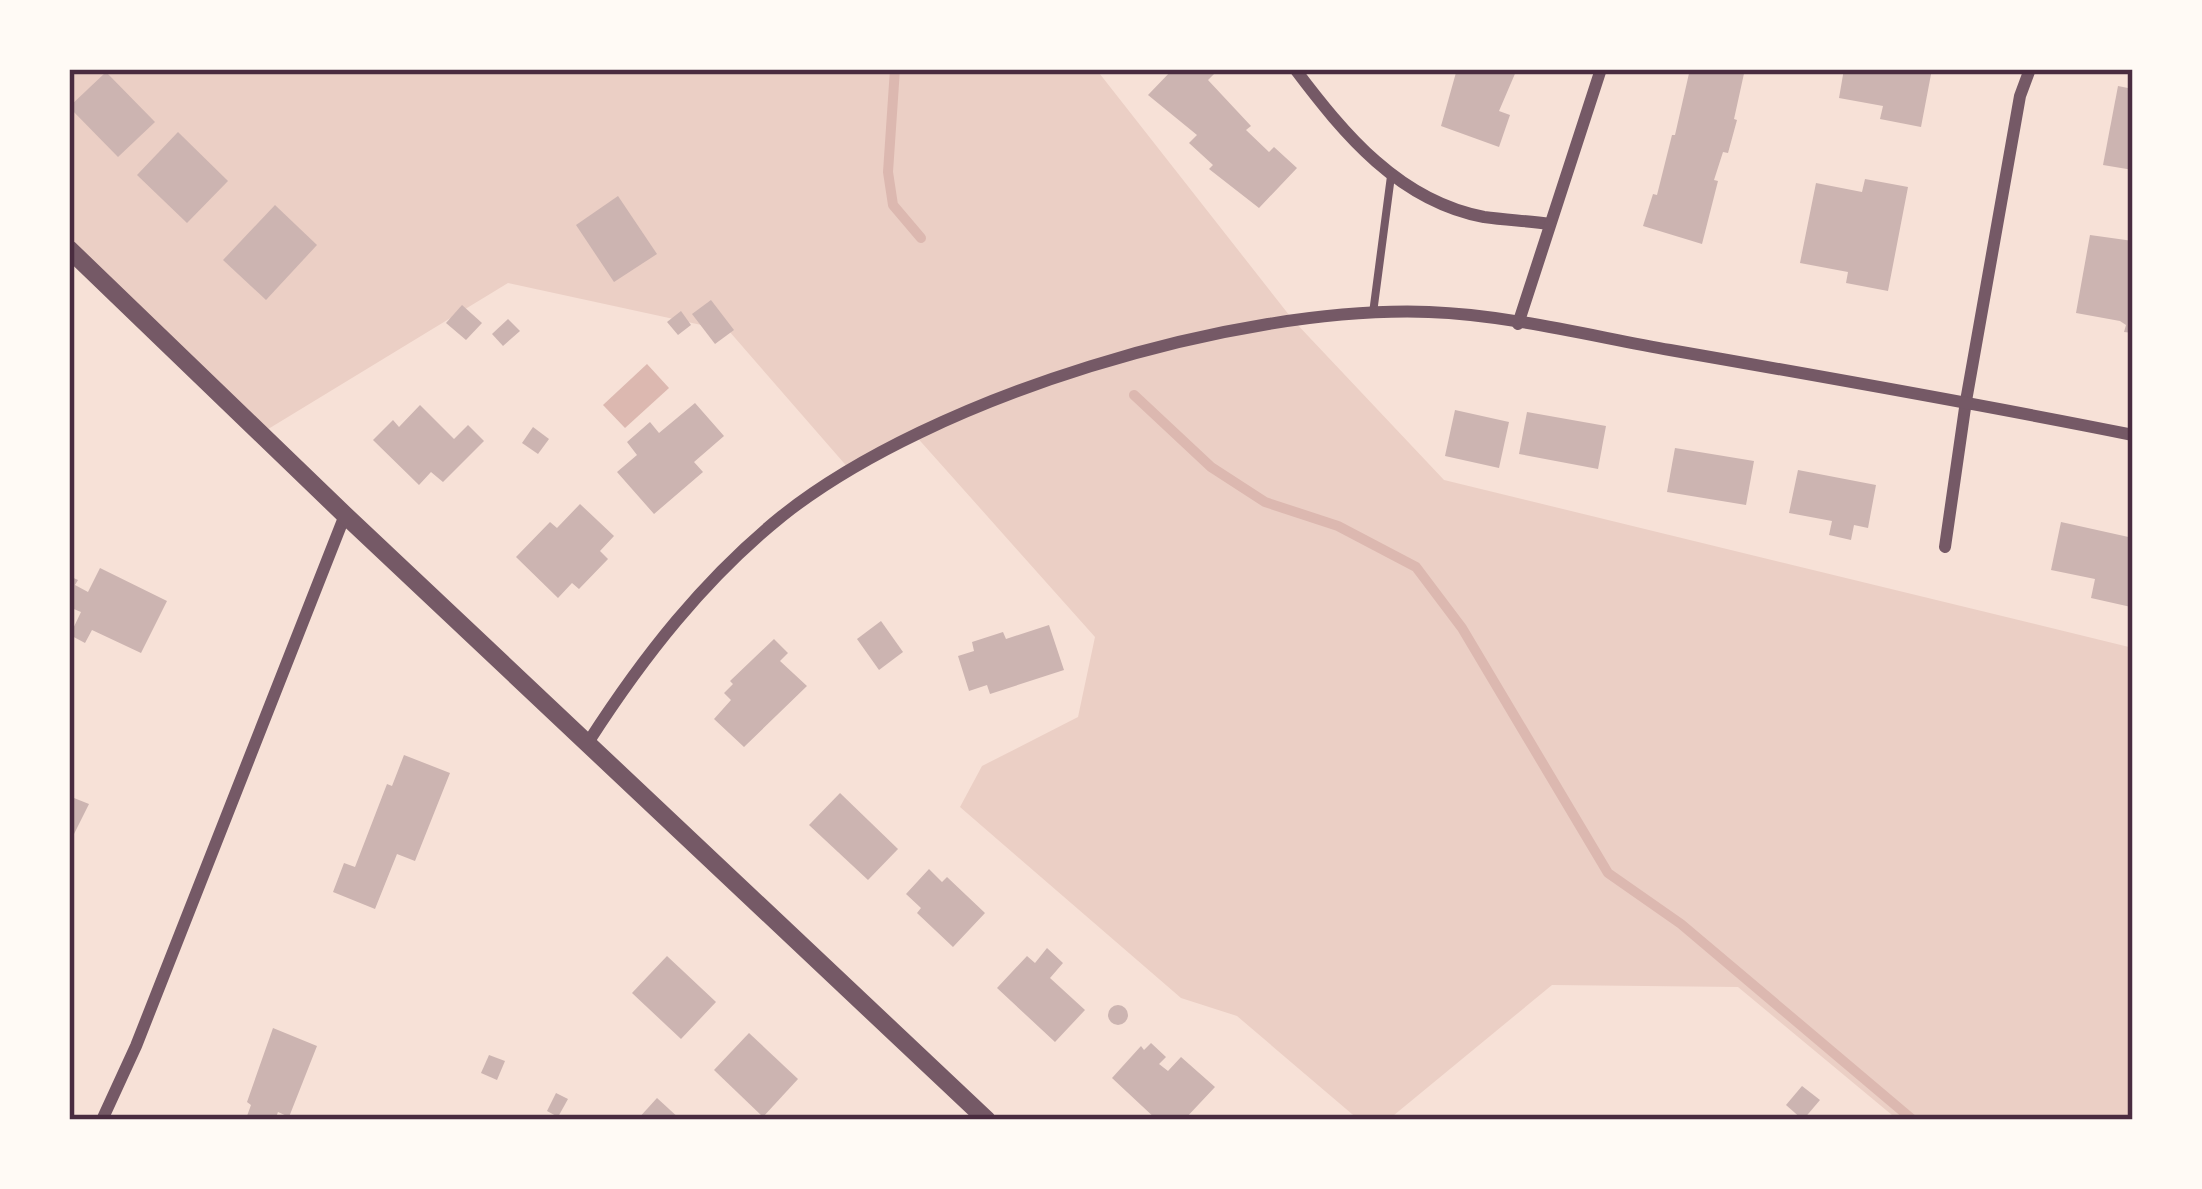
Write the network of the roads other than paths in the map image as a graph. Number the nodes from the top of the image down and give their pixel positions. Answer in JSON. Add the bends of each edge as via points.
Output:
{"nodes":[{"id":1,"x":1295,"y":69,"type":"edge"},
{"id":2,"x":1601,"y":69,"type":"edge"},
{"id":3,"x":2030,"y":69,"type":"edge"},
{"id":4,"x":1391,"y":175,"type":"junction"},
{"id":5,"x":1550,"y":224,"type":"junction"},
{"id":6,"x":69,"y":249,"type":"edge"},
{"id":7,"x":1373,"y":313,"type":"junction"},
{"id":8,"x":1518,"y":324,"type":"junction"},
{"id":9,"x":1966,"y":401,"type":"junction"},
{"id":10,"x":2133,"y":435,"type":"edge"},
{"id":11,"x":345,"y":515,"type":"junction"},
{"id":12,"x":1945,"y":547,"type":"dead end"},
{"id":13,"x":589,"y":741,"type":"junction"},
{"id":14,"x":101,"y":1120,"type":"edge"},
{"id":15,"x":987,"y":1120,"type":"edge"}],
"edges":[{"from":1,"to":4,"type":"street"},
{"from":2,"to":5,"type":"street"},
{"from":3,"to":9,"type":"street"},
{"from":4,"to":5,"type":"street","via":[[1481,216]]},
{"from":4,"to":7,"type":"lane"},
{"from":5,"to":8,"type":"street"},
{"from":6,"to":11,"type":"street"},
{"from":7,"to":8,"type":"street"},
{"from":7,"to":13,"type":"street","via":[[1293,320],[1131,356],[914,434],[783,515],[724,568],[670,626]]},
{"from":8,"to":9,"type":"street"},
{"from":9,"to":10,"type":"street"},
{"from":9,"to":12,"type":"street"},
{"from":11,"to":13,"type":"street"},
{"from":11,"to":14,"type":"street"},
{"from":13,"to":15,"type":"street"}]}
